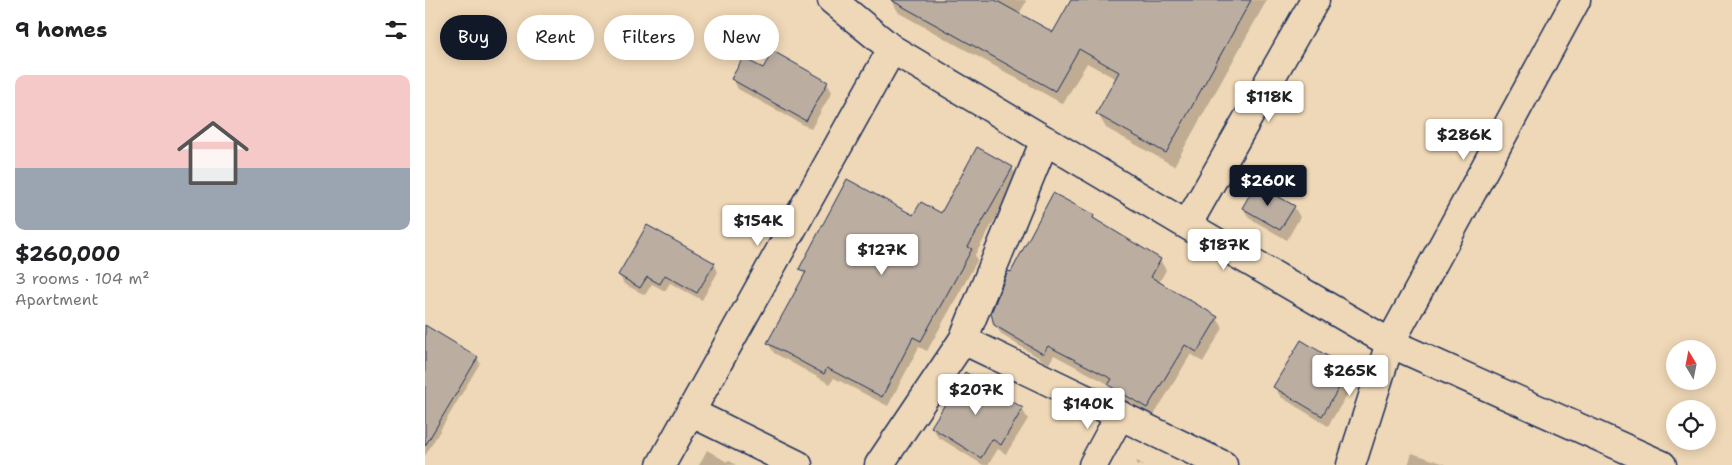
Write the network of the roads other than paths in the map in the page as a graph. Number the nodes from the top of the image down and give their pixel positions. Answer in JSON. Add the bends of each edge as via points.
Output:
{"nodes":[{"id":1,"x":832,"y":0,"type":"edge"},
{"id":2,"x":1315,"y":0,"type":"edge"},
{"id":3,"x":1576,"y":0,"type":"edge"},
{"id":4,"x":892,"y":49,"type":"junction"},
{"id":5,"x":1045,"y":140,"type":"junction"},
{"id":6,"x":1187,"y":225,"type":"junction"},
{"id":7,"x":963,"y":340,"type":"junction"},
{"id":8,"x":1390,"y":343,"type":"junction"},
{"id":9,"x":690,"y":412,"type":"junction"},
{"id":10,"x":1120,"y":415,"type":"junction"},
{"id":11,"x":661,"y":465,"type":"edge"},
{"id":12,"x":798,"y":465,"type":"edge"},
{"id":13,"x":879,"y":465,"type":"edge"},
{"id":14,"x":1093,"y":465,"type":"edge"},
{"id":15,"x":1223,"y":465,"type":"edge"},
{"id":16,"x":1351,"y":465,"type":"edge"},
{"id":17,"x":1661,"y":465,"type":"edge"}],
"edges":[{"from":1,"to":4,"type":"street"},
{"from":2,"to":6,"type":"street"},
{"from":3,"to":8,"type":"street"},
{"from":4,"to":5,"type":"street"},
{"from":4,"to":9,"type":"street"},
{"from":5,"to":6,"type":"street"},
{"from":5,"to":7,"type":"street"},
{"from":6,"to":8,"type":"street"},
{"from":7,"to":10,"type":"street"},
{"from":7,"to":13,"type":"street"},
{"from":8,"to":16,"type":"street"},
{"from":8,"to":17,"type":"street"},
{"from":9,"to":11,"type":"street"},
{"from":9,"to":12,"type":"street"},
{"from":10,"to":14,"type":"street"},
{"from":10,"to":15,"type":"street"}]}
